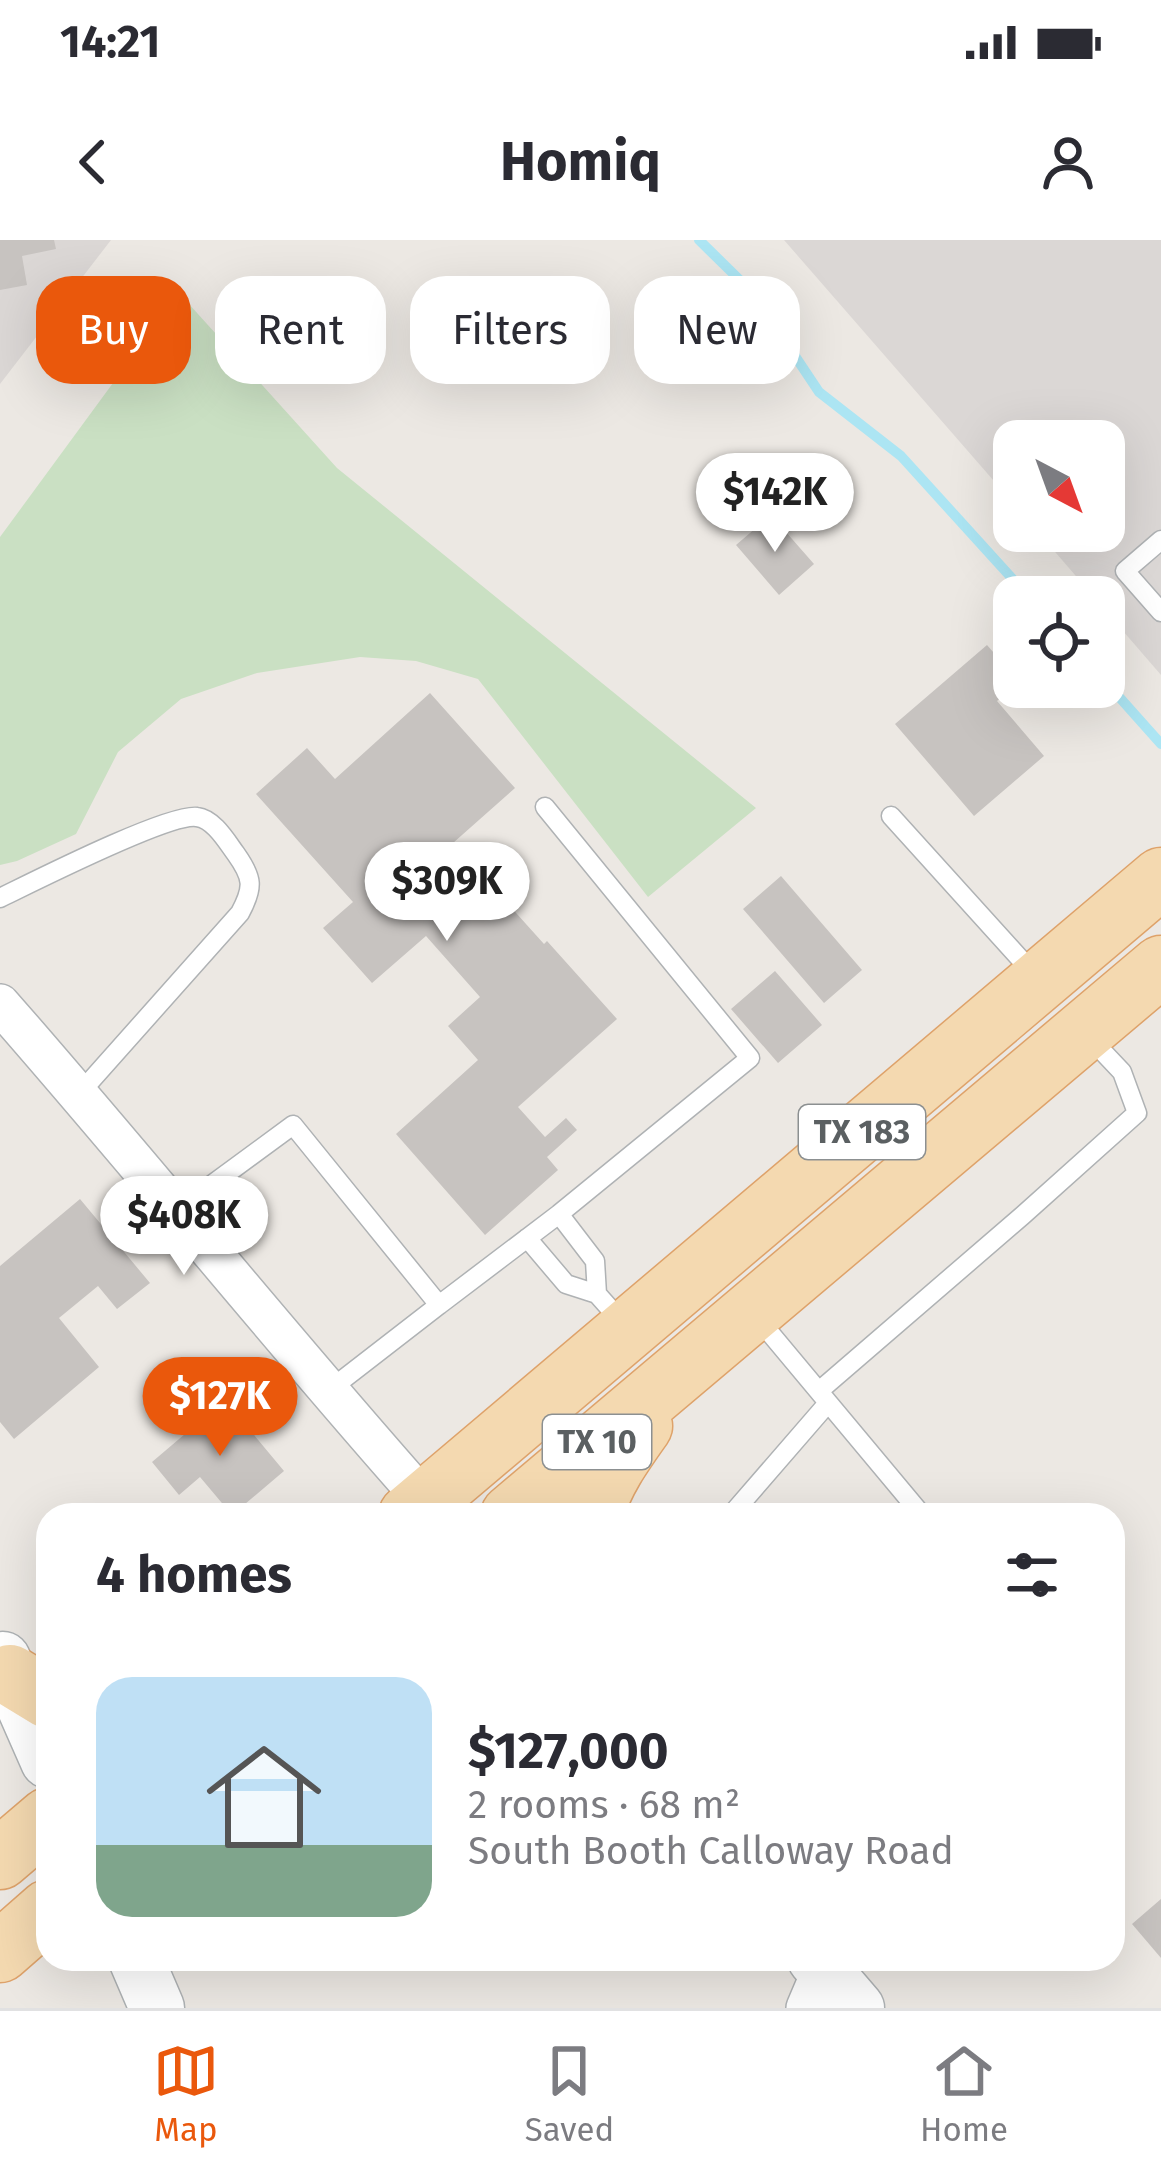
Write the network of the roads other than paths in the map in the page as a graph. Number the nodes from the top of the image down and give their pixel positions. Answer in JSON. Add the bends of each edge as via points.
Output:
{"nodes":[{"id":1,"x":1161,"y":540,"type":"edge"},
{"id":2,"x":1161,"y":612,"type":"edge"},
{"id":3,"x":545,"y":808,"type":"dead end"},
{"id":4,"x":891,"y":817,"type":"dead end"},
{"id":5,"x":1161,"y":878,"type":"edge"},
{"id":6,"x":0,"y":898,"type":"edge"},
{"id":7,"x":1161,"y":966,"type":"edge"},
{"id":8,"x":1041,"y":981,"type":"junction"},
{"id":9,"x":0,"y":1004,"type":"edge"},
{"id":10,"x":1084,"y":1031,"type":"junction"},
{"id":11,"x":79,"y":1094,"type":"junction"},
{"id":12,"x":176,"y":1211,"type":"junction"},
{"id":13,"x":559,"y":1214,"type":"junction"},
{"id":14,"x":527,"y":1238,"type":"junction"},
{"id":15,"x":439,"y":1305,"type":"junction"},
{"id":16,"x":613,"y":1312,"type":"junction"},
{"id":17,"x":752,"y":1312,"type":"junction"},
{"id":18,"x":683,"y":1370,"type":"junction"},
{"id":19,"x":328,"y":1391,"type":"junction"},
{"id":20,"x":823,"y":1397,"type":"junction"},
{"id":21,"x":417,"y":1503,"type":"edge"},
{"id":22,"x":430,"y":1503,"type":"edge"},
{"id":23,"x":525,"y":1503,"type":"edge"},
{"id":24,"x":596,"y":1503,"type":"edge"},
{"id":25,"x":740,"y":1503,"type":"edge"},
{"id":26,"x":912,"y":1503,"type":"edge"},
{"id":27,"x":27,"y":1700,"type":"edge"},
{"id":28,"x":0,"y":1764,"type":"edge"},
{"id":29,"x":36,"y":1828,"type":"edge"},
{"id":30,"x":0,"y":1859,"type":"edge"},
{"id":31,"x":141,"y":1971,"type":"edge"},
{"id":32,"x":158,"y":2008,"type":"edge"}],
"edges":[{"from":1,"to":2,"type":"lane","via":[[1125,571]]},
{"from":3,"to":13,"type":"lane","via":[[750,1058]]},
{"from":4,"to":8,"type":"lane"},
{"from":5,"to":8,"type":"main road","number":"TX 183"},
{"from":6,"to":11,"type":"lane","via":[[200,816],[250,877],[240,913]]},
{"from":7,"to":10,"type":"main road","number":"TX 183"},
{"from":8,"to":10,"type":"main road"},
{"from":8,"to":16,"type":"main road","number":"TX 183"},
{"from":9,"to":11,"type":"street"},
{"from":10,"to":17,"type":"main road","number":"TX 183"},
{"from":10,"to":20,"type":"lane","via":[[1122,1072],[1137,1113]]},
{"from":11,"to":12,"type":"street"},
{"from":12,"to":15,"type":"lane","via":[[293,1125]]},
{"from":12,"to":19,"type":"street"},
{"from":13,"to":14,"type":"lane"},
{"from":13,"to":16,"type":"lane","via":[[595,1261]]},
{"from":14,"to":15,"type":"lane"},
{"from":14,"to":16,"type":"lane","via":[[566,1284]]},
{"from":15,"to":19,"type":"lane"},
{"from":16,"to":22,"type":"main road","number":"TX 183"},
{"from":17,"to":18,"type":"main road","number":"TX 183"},
{"from":17,"to":20,"type":"lane"},
{"from":18,"to":23,"type":"main road","number":"TX 10"},
{"from":18,"to":24,"type":"main road"},
{"from":19,"to":21,"type":"street"},
{"from":20,"to":25,"type":"lane"},
{"from":20,"to":26,"type":"lane"},
{"from":27,"to":28,"type":"main road"},
{"from":29,"to":30,"type":"main road"},
{"from":31,"to":32,"type":"main road"}]}
